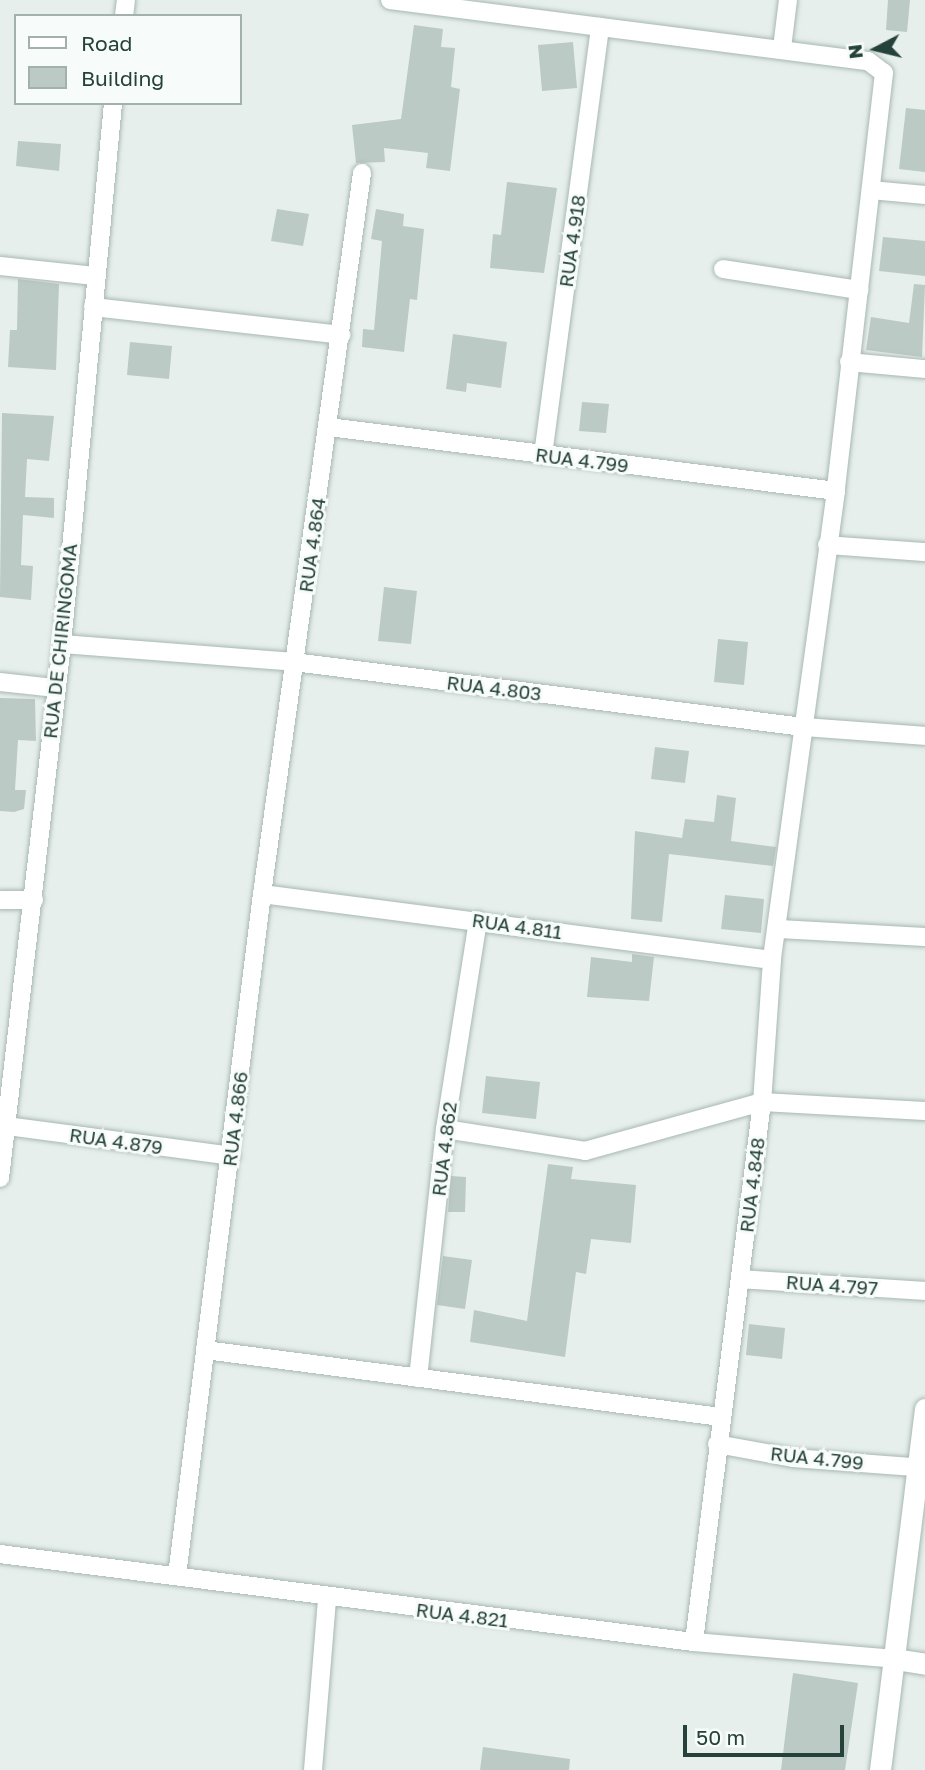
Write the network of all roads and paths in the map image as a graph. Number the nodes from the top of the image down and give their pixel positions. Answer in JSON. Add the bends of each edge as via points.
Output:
{"nodes":[{"id":1,"x":390,"y":0,"type":"edge"},
{"id":2,"x":788,"y":0,"type":"edge"},
{"id":3,"x":600,"y":27,"type":"junction"},
{"id":4,"x":782,"y":48,"type":"junction"},
{"id":5,"x":113,"y":105,"type":"edge"},
{"id":6,"x":362,"y":173,"type":"dead end"},
{"id":7,"x":871,"y":190,"type":"junction"},
{"id":8,"x":925,"y":195,"type":"edge"},
{"id":9,"x":0,"y":266,"type":"edge"},
{"id":10,"x":723,"y":269,"type":"dead end"},
{"id":11,"x":95,"y":276,"type":"junction"},
{"id":12,"x":859,"y":290,"type":"junction"},
{"id":13,"x":93,"y":307,"type":"junction"},
{"id":14,"x":341,"y":335,"type":"junction"},
{"id":15,"x":849,"y":362,"type":"junction"},
{"id":16,"x":925,"y":369,"type":"edge"},
{"id":17,"x":329,"y":427,"type":"junction"},
{"id":18,"x":543,"y":455,"type":"junction"},
{"id":19,"x":836,"y":491,"type":"junction"},
{"id":20,"x":827,"y":545,"type":"junction"},
{"id":21,"x":925,"y":552,"type":"edge"},
{"id":22,"x":62,"y":644,"type":"junction"},
{"id":23,"x":294,"y":662,"type":"junction"},
{"id":24,"x":0,"y":682,"type":"edge"},
{"id":25,"x":54,"y":688,"type":"junction"},
{"id":26,"x":803,"y":727,"type":"junction"},
{"id":27,"x":925,"y":736,"type":"edge"},
{"id":28,"x":262,"y":894,"type":"junction"},
{"id":29,"x":0,"y":900,"type":"edge"},
{"id":30,"x":34,"y":900,"type":"junction"},
{"id":31,"x":478,"y":921,"type":"junction"},
{"id":32,"x":779,"y":929,"type":"junction"},
{"id":33,"x":925,"y":937,"type":"edge"},
{"id":34,"x":772,"y":960,"type":"junction"},
{"id":35,"x":762,"y":1102,"type":"junction"},
{"id":36,"x":925,"y":1111,"type":"edge"},
{"id":37,"x":3,"y":1125,"type":"edge"},
{"id":38,"x":445,"y":1129,"type":"junction"},
{"id":39,"x":231,"y":1156,"type":"junction"},
{"id":40,"x":0,"y":1178,"type":"edge"},
{"id":41,"x":740,"y":1279,"type":"junction"},
{"id":42,"x":925,"y":1291,"type":"edge"},
{"id":43,"x":205,"y":1350,"type":"junction"},
{"id":44,"x":418,"y":1378,"type":"junction"},
{"id":45,"x":925,"y":1409,"type":"edge"},
{"id":46,"x":721,"y":1417,"type":"junction"},
{"id":47,"x":718,"y":1444,"type":"junction"},
{"id":48,"x":921,"y":1468,"type":"edge"},
{"id":49,"x":0,"y":1554,"type":"edge"},
{"id":50,"x":177,"y":1576,"type":"junction"},
{"id":51,"x":327,"y":1599,"type":"junction"},
{"id":52,"x":694,"y":1642,"type":"junction"},
{"id":53,"x":895,"y":1659,"type":"junction"},
{"id":54,"x":925,"y":1664,"type":"edge"},
{"id":55,"x":313,"y":1770,"type":"edge"},
{"id":56,"x":880,"y":1770,"type":"edge"}],
"edges":[{"from":1,"to":3,"type":"street"},
{"from":2,"to":4,"type":"street"},
{"from":3,"to":4,"type":"street"},
{"from":3,"to":18,"type":"street","name":"RUA 4.918"},
{"from":4,"to":7,"type":"street","name":"RUA 4.848","via":[[868,61],[881,68],[884,85]]},
{"from":5,"to":11,"type":"street","name":"RUA DE CHIRINGOMA"},
{"from":6,"to":14,"type":"street","name":"RUA 4.864"},
{"from":7,"to":8,"type":"street"},
{"from":7,"to":12,"type":"street","name":"RUA 4.848"},
{"from":9,"to":11,"type":"street"},
{"from":10,"to":12,"type":"street"},
{"from":11,"to":13,"type":"street","name":"RUA DE CHIRINGOMA"},
{"from":12,"to":15,"type":"street","name":"RUA 4.848"},
{"from":13,"to":14,"type":"street"},
{"from":13,"to":22,"type":"street","name":"RUA DE CHIRINGOMA"},
{"from":14,"to":17,"type":"street","name":"RUA 4.864"},
{"from":15,"to":16,"type":"street"},
{"from":15,"to":19,"type":"street","name":"RUA 4.848"},
{"from":17,"to":18,"type":"street","name":"RUA 4.799"},
{"from":17,"to":23,"type":"street","name":"RUA 4.864"},
{"from":18,"to":19,"type":"street","name":"RUA 4.799"},
{"from":19,"to":20,"type":"street","name":"RUA 4.848"},
{"from":20,"to":21,"type":"street"},
{"from":20,"to":26,"type":"street","name":"RUA 4.848"},
{"from":22,"to":23,"type":"street","name":"RUA 4.803"},
{"from":22,"to":25,"type":"street","name":"RUA DE CHIRINGOMA"},
{"from":23,"to":26,"type":"street","name":"RUA 4.803"},
{"from":23,"to":28,"type":"street","name":"RUA 4.866"},
{"from":24,"to":25,"type":"street"},
{"from":25,"to":30,"type":"street","name":"RUA DE CHIRINGOMA"},
{"from":26,"to":27,"type":"street","name":"RUA 4.803"},
{"from":26,"to":32,"type":"street","name":"RUA 4.848"},
{"from":28,"to":31,"type":"street","name":"RUA 4.811"},
{"from":28,"to":39,"type":"street","name":"RUA 4.866"},
{"from":29,"to":30,"type":"street"},
{"from":30,"to":37,"type":"street","name":"RUA DE CHIRINGOMA"},
{"from":31,"to":34,"type":"street","name":"RUA 4.811"},
{"from":31,"to":38,"type":"street","name":"RUA 4.862"},
{"from":32,"to":33,"type":"street"},
{"from":32,"to":34,"type":"street","name":"RUA 4.848"},
{"from":34,"to":35,"type":"street","name":"RUA 4.848"},
{"from":35,"to":36,"type":"street"},
{"from":35,"to":38,"type":"street","via":[[603,1150]]},
{"from":35,"to":41,"type":"street","name":"RUA 4.848"},
{"from":37,"to":39,"type":"street","name":"RUA 4.879"},
{"from":37,"to":40,"type":"street","name":"RUA DE CHIRINGOMA"},
{"from":38,"to":44,"type":"street","name":"RUA 4.862"},
{"from":39,"to":43,"type":"street","name":"RUA 4.866"},
{"from":41,"to":42,"type":"street","name":"RUA 4.797"},
{"from":41,"to":46,"type":"street","name":"RUA 4.848"},
{"from":43,"to":44,"type":"street"},
{"from":43,"to":50,"type":"street","name":"RUA 4.866"},
{"from":44,"to":46,"type":"street"},
{"from":45,"to":48,"type":"main road"},
{"from":46,"to":47,"type":"street","name":"RUA 4.848"},
{"from":47,"to":48,"type":"street","name":"RUA 4.799","via":[[793,1458]]},
{"from":47,"to":52,"type":"street","name":"RUA 4.848"},
{"from":48,"to":53,"type":"main road"},
{"from":49,"to":50,"type":"street","name":"RUA 4.821"},
{"from":50,"to":51,"type":"street","name":"RUA 4.821"},
{"from":51,"to":52,"type":"street","name":"RUA 4.821"},
{"from":51,"to":55,"type":"street"},
{"from":52,"to":53,"type":"street","name":"RUA 4.821"},
{"from":53,"to":54,"type":"main road","name":"RUA 4.821"},
{"from":53,"to":56,"type":"main road"}]}
